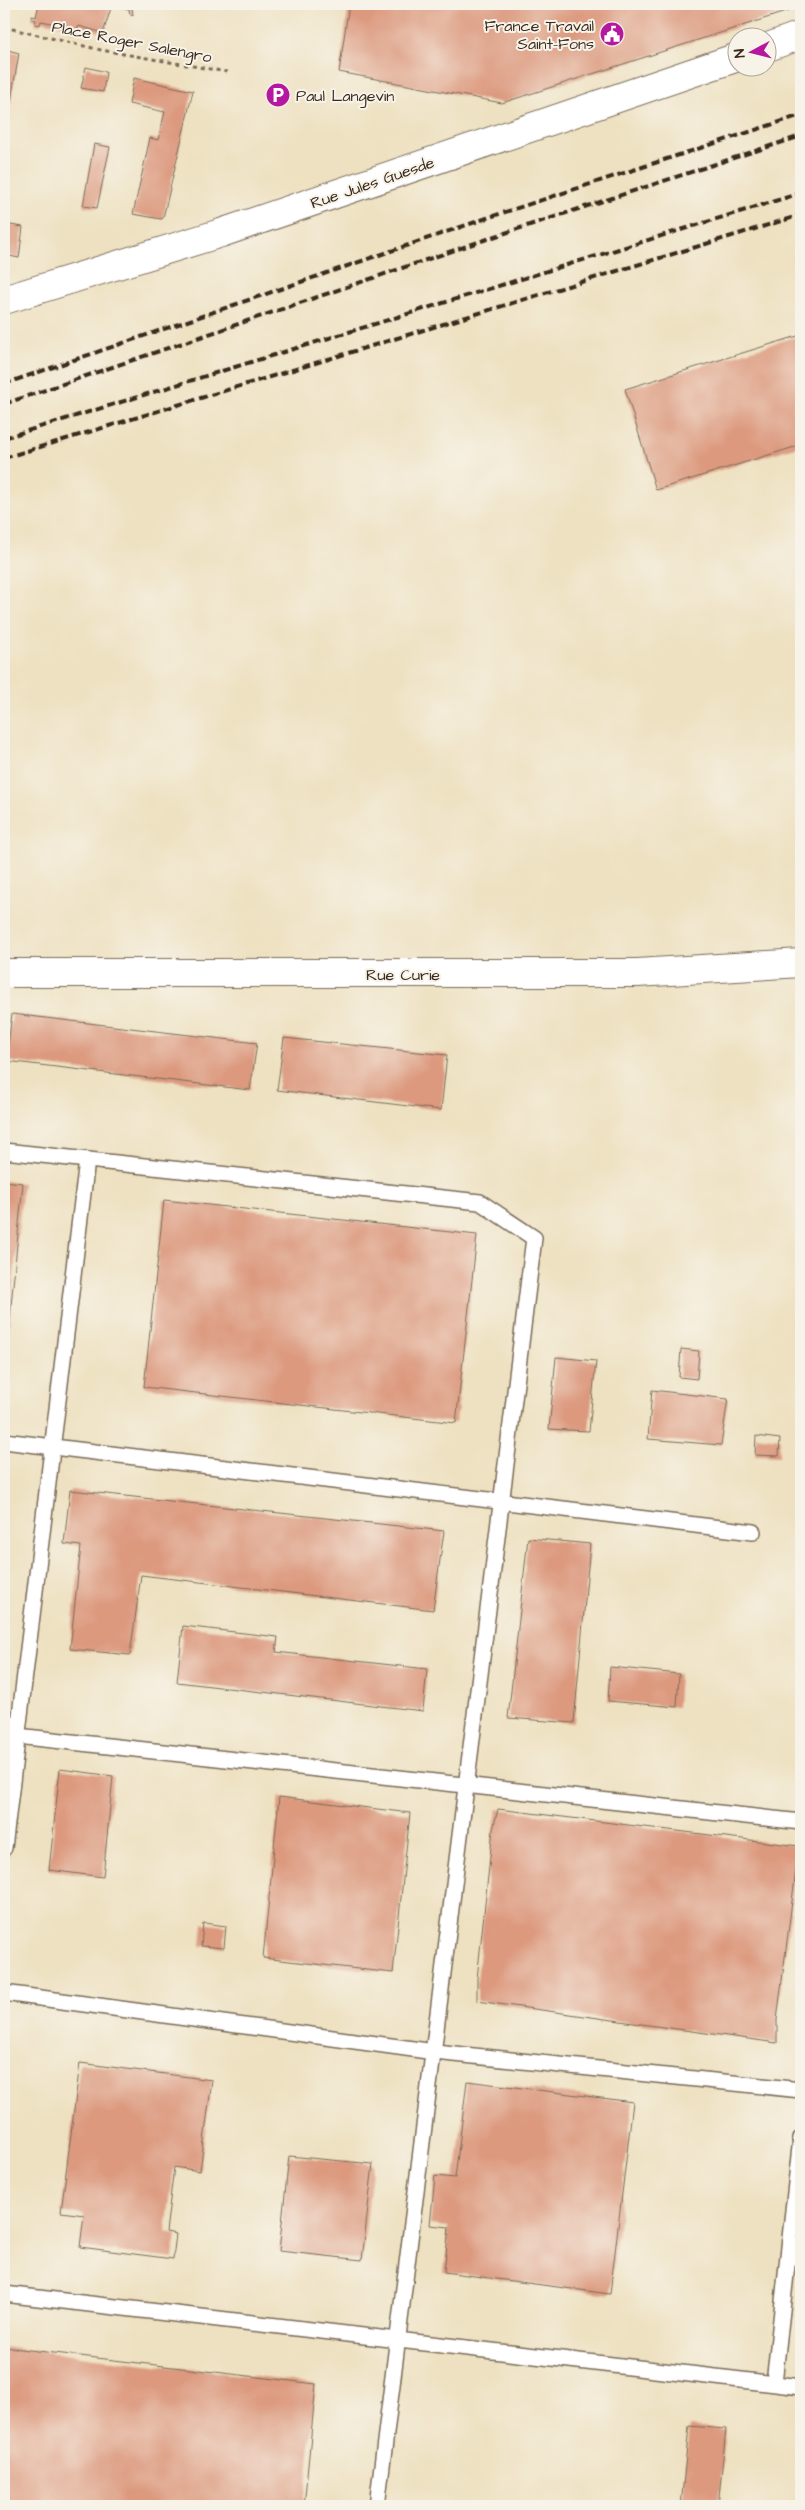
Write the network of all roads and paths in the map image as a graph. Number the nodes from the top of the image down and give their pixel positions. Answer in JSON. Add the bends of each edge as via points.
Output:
{"nodes":[{"id":1,"x":4,"y":27,"type":"edge"},
{"id":2,"x":801,"y":35,"type":"edge"},
{"id":3,"x":778,"y":43,"type":"edge"},
{"id":4,"x":728,"y":60,"type":"edge"},
{"id":5,"x":227,"y":72,"type":"dead end"},
{"id":6,"x":4,"y":300,"type":"edge"},
{"id":7,"x":801,"y":963,"type":"edge"},
{"id":8,"x":4,"y":973,"type":"edge"},
{"id":9,"x":4,"y":1151,"type":"edge"},
{"id":10,"x":87,"y":1160,"type":"junction"},
{"id":11,"x":4,"y":1441,"type":"edge"},
{"id":12,"x":52,"y":1447,"type":"junction"},
{"id":13,"x":501,"y":1501,"type":"junction"},
{"id":14,"x":753,"y":1532,"type":"dead end"},
{"id":15,"x":18,"y":1736,"type":"junction"},
{"id":16,"x":466,"y":1785,"type":"junction"},
{"id":17,"x":801,"y":1822,"type":"edge"},
{"id":18,"x":4,"y":1848,"type":"edge"},
{"id":19,"x":4,"y":1993,"type":"edge"},
{"id":20,"x":435,"y":2052,"type":"junction"},
{"id":21,"x":801,"y":2090,"type":"edge"},
{"id":22,"x":801,"y":2138,"type":"edge"},
{"id":23,"x":4,"y":2294,"type":"edge"},
{"id":24,"x":398,"y":2340,"type":"junction"},
{"id":25,"x":774,"y":2383,"type":"junction"},
{"id":26,"x":801,"y":2387,"type":"edge"},
{"id":27,"x":377,"y":2506,"type":"edge"}],
"edges":[{"from":1,"to":5,"type":"path","name":"Place Roger Salengro","via":[[102,50]]},
{"from":2,"to":3,"type":"street"},
{"from":4,"to":6,"type":"street","name":"Rue Jules Guesde","via":[[230,230]]},
{"from":7,"to":8,"type":"street","name":"Rue Curie","via":[[628,973]]},
{"from":9,"to":10,"type":"lane"},
{"from":10,"to":12,"type":"lane"},
{"from":10,"to":13,"type":"lane","via":[[480,1202],[534,1238]]},
{"from":11,"to":12,"type":"lane"},
{"from":12,"to":13,"type":"lane"},
{"from":12,"to":15,"type":"lane"},
{"from":13,"to":14,"type":"lane"},
{"from":13,"to":16,"type":"lane"},
{"from":15,"to":16,"type":"lane"},
{"from":15,"to":18,"type":"lane"},
{"from":16,"to":17,"type":"lane"},
{"from":16,"to":20,"type":"lane"},
{"from":19,"to":20,"type":"lane"},
{"from":20,"to":21,"type":"lane"},
{"from":20,"to":24,"type":"lane"},
{"from":22,"to":25,"type":"lane"},
{"from":23,"to":24,"type":"lane"},
{"from":24,"to":25,"type":"lane"},
{"from":24,"to":27,"type":"lane"},
{"from":25,"to":26,"type":"lane"}]}
